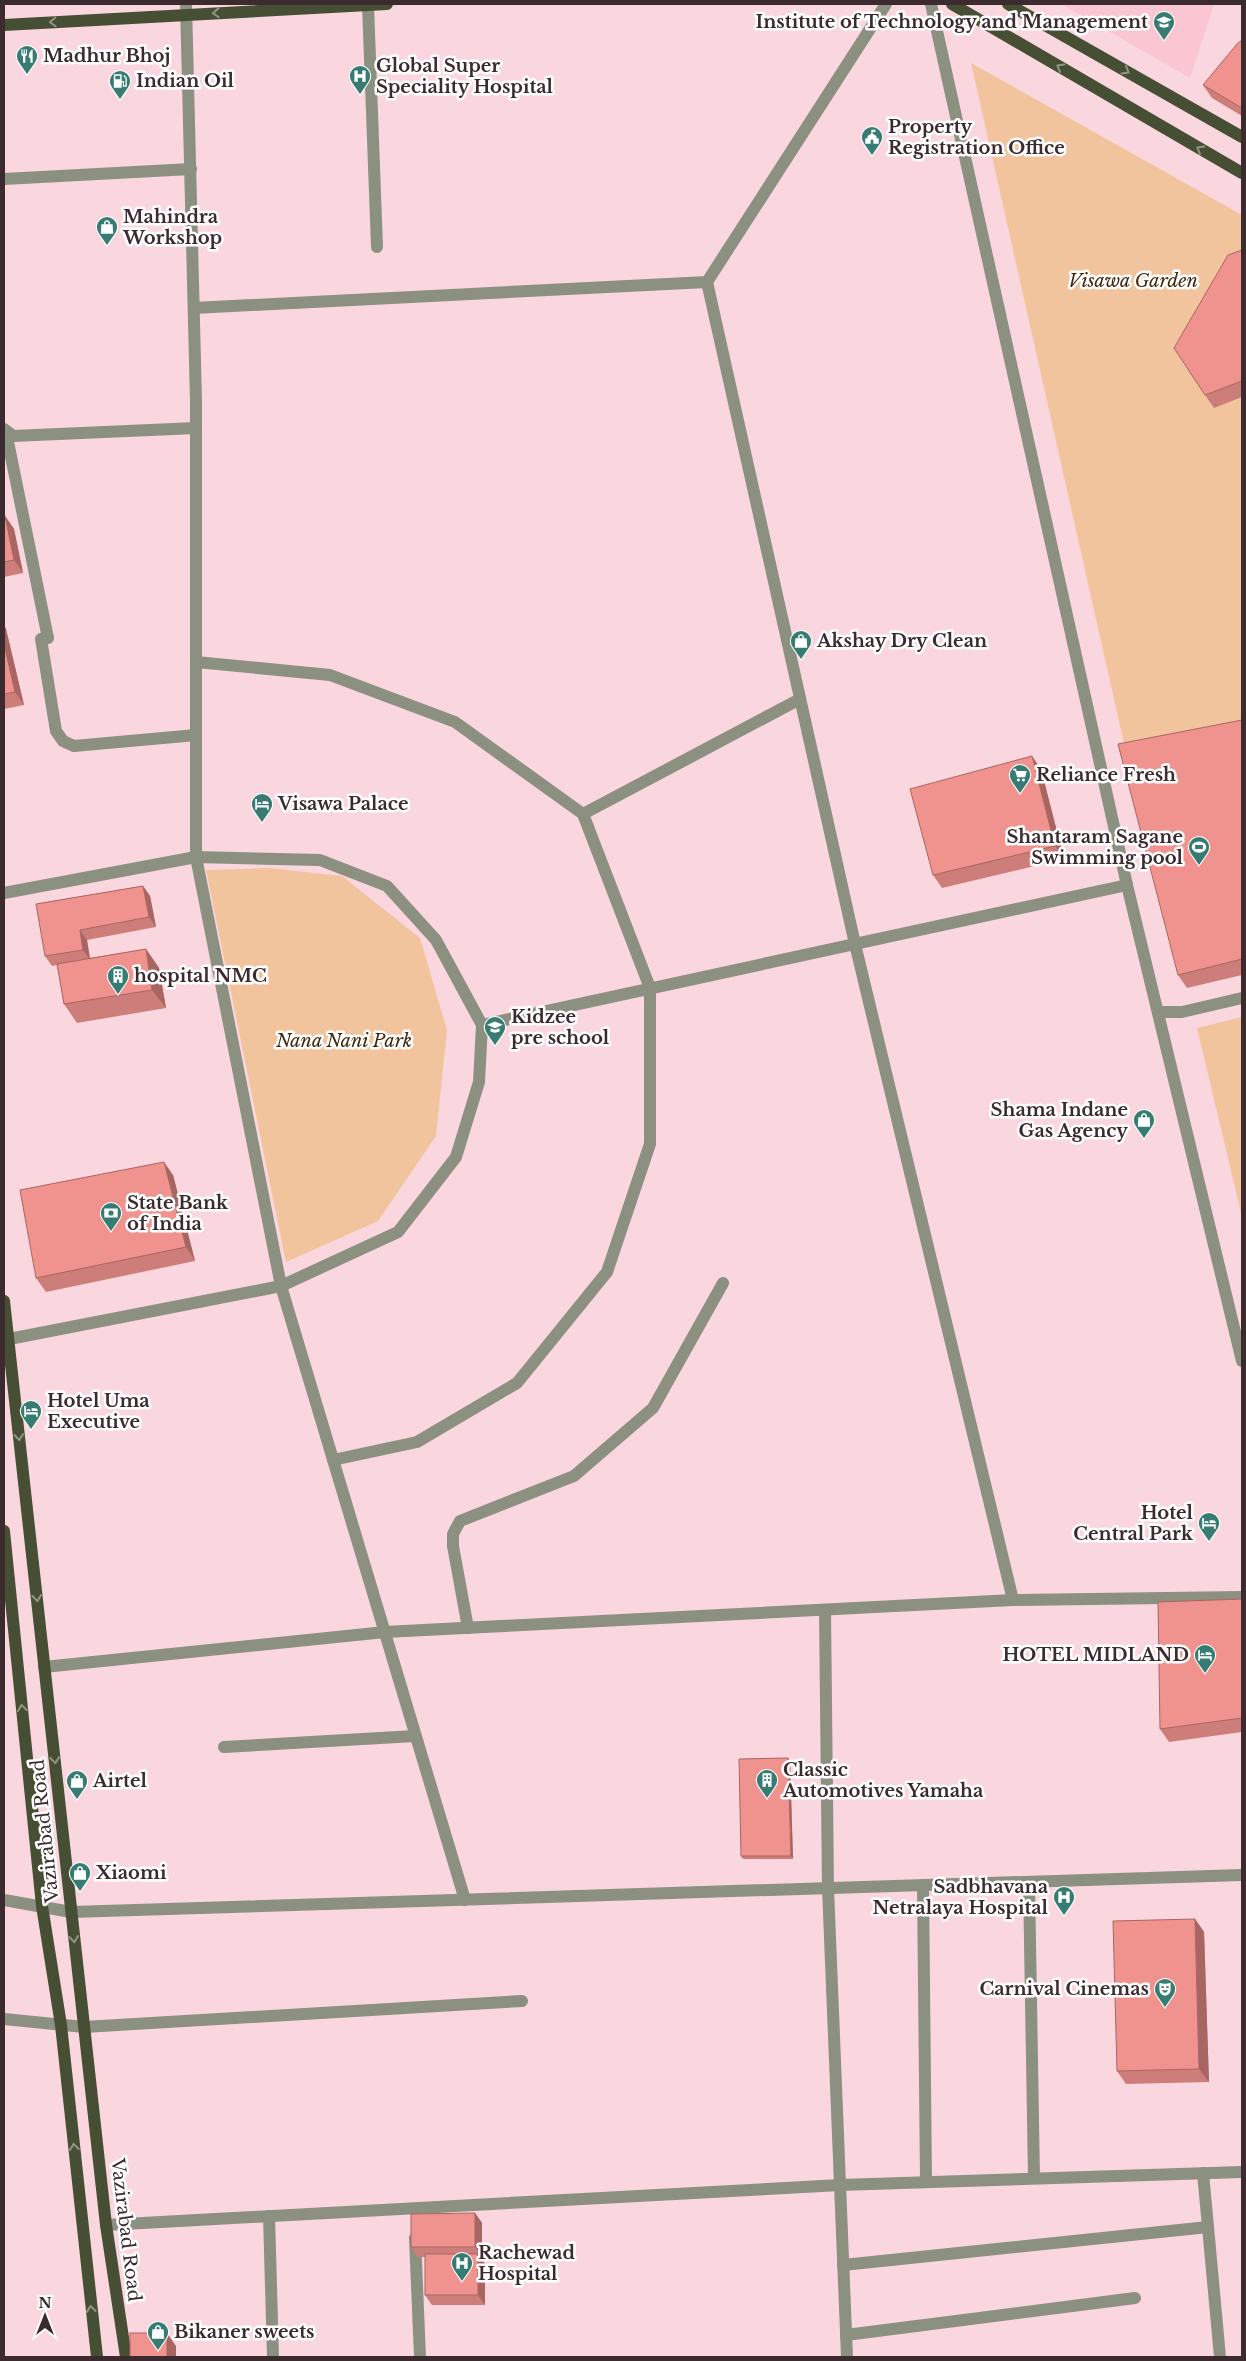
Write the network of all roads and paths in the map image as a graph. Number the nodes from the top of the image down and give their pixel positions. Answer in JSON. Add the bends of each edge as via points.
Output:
{"nodes":[{"id":1,"x":387,"y":4,"type":"edge"},
{"id":2,"x":886,"y":4,"type":"edge"},
{"id":3,"x":931,"y":4,"type":"edge"},
{"id":4,"x":952,"y":4,"type":"edge"},
{"id":5,"x":1008,"y":4,"type":"edge"},
{"id":6,"x":368,"y":5,"type":"junction"},
{"id":7,"x":187,"y":9,"type":"edge"},
{"id":8,"x":4,"y":25,"type":"edge"},
{"id":9,"x":1242,"y":137,"type":"edge"},
{"id":10,"x":190,"y":169,"type":"junction"},
{"id":11,"x":1242,"y":173,"type":"edge"},
{"id":12,"x":4,"y":179,"type":"edge"},
{"id":13,"x":377,"y":247,"type":"dead end"},
{"id":14,"x":707,"y":282,"type":"junction"},
{"id":15,"x":194,"y":308,"type":"junction"},
{"id":16,"x":196,"y":428,"type":"junction"},
{"id":17,"x":5,"y":431,"type":"edge"},
{"id":18,"x":196,"y":662,"type":"junction"},
{"id":19,"x":800,"y":699,"type":"junction"},
{"id":20,"x":196,"y":735,"type":"junction"},
{"id":21,"x":582,"y":814,"type":"junction"},
{"id":22,"x":196,"y":857,"type":"junction"},
{"id":23,"x":1127,"y":885,"type":"junction"},
{"id":24,"x":4,"y":893,"type":"edge"},
{"id":25,"x":855,"y":944,"type":"junction"},
{"id":26,"x":650,"y":988,"type":"junction"},
{"id":27,"x":1242,"y":998,"type":"edge"},
{"id":28,"x":1158,"y":1012,"type":"junction"},
{"id":29,"x":482,"y":1025,"type":"junction"},
{"id":30,"x":722,"y":1283,"type":"dead end"},
{"id":31,"x":281,"y":1286,"type":"junction"},
{"id":32,"x":4,"y":1301,"type":"edge"},
{"id":33,"x":6,"y":1339,"type":"edge"},
{"id":34,"x":1242,"y":1361,"type":"edge"},
{"id":35,"x":333,"y":1460,"type":"junction"},
{"id":36,"x":4,"y":1531,"type":"edge"},
{"id":37,"x":1242,"y":1598,"type":"edge"},
{"id":38,"x":1013,"y":1600,"type":"junction"},
{"id":39,"x":825,"y":1610,"type":"junction"},
{"id":40,"x":468,"y":1628,"type":"junction"},
{"id":41,"x":385,"y":1632,"type":"junction"},
{"id":42,"x":44,"y":1666,"type":"junction"},
{"id":43,"x":415,"y":1736,"type":"junction"},
{"id":44,"x":224,"y":1746,"type":"dead end"},
{"id":45,"x":1242,"y":1875,"type":"edge"},
{"id":46,"x":1029,"y":1882,"type":"junction"},
{"id":47,"x":923,"y":1885,"type":"junction"},
{"id":48,"x":828,"y":1888,"type":"junction"},
{"id":49,"x":4,"y":1900,"type":"edge"},
{"id":50,"x":464,"y":1900,"type":"junction"},
{"id":51,"x":42,"y":1906,"type":"junction"},
{"id":52,"x":71,"y":1912,"type":"junction"},
{"id":53,"x":522,"y":2001,"type":"dead end"},
{"id":54,"x":4,"y":2019,"type":"edge"},
{"id":55,"x":61,"y":2025,"type":"junction"},
{"id":56,"x":84,"y":2027,"type":"junction"},
{"id":57,"x":1242,"y":2172,"type":"edge"},
{"id":58,"x":1203,"y":2173,"type":"junction"},
{"id":59,"x":1034,"y":2178,"type":"junction"},
{"id":60,"x":926,"y":2182,"type":"junction"},
{"id":61,"x":840,"y":2185,"type":"junction"},
{"id":62,"x":269,"y":2216,"type":"junction"},
{"id":63,"x":415,"y":2218,"type":"junction"},
{"id":64,"x":106,"y":2225,"type":"junction"},
{"id":65,"x":1208,"y":2227,"type":"junction"},
{"id":66,"x":844,"y":2265,"type":"junction"},
{"id":67,"x":1135,"y":2298,"type":"dead end"},
{"id":68,"x":846,"y":2335,"type":"junction"},
{"id":69,"x":96,"y":2357,"type":"edge"},
{"id":70,"x":126,"y":2357,"type":"edge"},
{"id":71,"x":273,"y":2357,"type":"edge"},
{"id":72,"x":420,"y":2357,"type":"edge"},
{"id":73,"x":847,"y":2357,"type":"edge"},
{"id":74,"x":1220,"y":2357,"type":"edge"}],
"edges":[{"from":1,"to":6,"type":"main road"},
{"from":2,"to":14,"type":"street"},
{"from":3,"to":23,"type":"street"},
{"from":11,"to":4,"type":"main road","one_way":true},
{"from":5,"to":9,"type":"main road","one_way":true},
{"from":6,"to":7,"type":"main road","one_way":true},
{"from":6,"to":13,"type":"street"},
{"from":7,"to":8,"type":"main road","one_way":true},
{"from":7,"to":10,"type":"street"},
{"from":10,"to":12,"type":"street"},
{"from":10,"to":15,"type":"street"},
{"from":14,"to":15,"type":"street"},
{"from":14,"to":19,"type":"street"},
{"from":15,"to":16,"type":"street"},
{"from":16,"to":17,"type":"street","via":[[13,436]]},
{"from":16,"to":18,"type":"street"},
{"from":17,"to":20,"type":"street","via":[[44,638],[56,731],[63,741],[74,746]]},
{"from":18,"to":20,"type":"street"},
{"from":18,"to":21,"type":"street","via":[[330,675],[455,722]]},
{"from":19,"to":21,"type":"street"},
{"from":19,"to":25,"type":"street"},
{"from":20,"to":22,"type":"street"},
{"from":21,"to":26,"type":"street"},
{"from":22,"to":24,"type":"street"},
{"from":22,"to":29,"type":"street","via":[[320,860],[386,886],[436,940]]},
{"from":22,"to":31,"type":"street"},
{"from":23,"to":25,"type":"street"},
{"from":23,"to":28,"type":"street"},
{"from":25,"to":26,"type":"street"},
{"from":25,"to":38,"type":"street"},
{"from":26,"to":29,"type":"street"},
{"from":26,"to":35,"type":"street","via":[[650,1144],[608,1272],[517,1383],[417,1442]]},
{"from":27,"to":28,"type":"street","via":[[1182,1012]]},
{"from":28,"to":34,"type":"street"},
{"from":29,"to":31,"type":"street","via":[[479,1082],[456,1157],[398,1232]]},
{"from":30,"to":40,"type":"street","via":[[653,1408],[574,1476],[460,1521],[453,1534],[453,1546]]},
{"from":31,"to":33,"type":"street"},
{"from":31,"to":35,"type":"street"},
{"from":32,"to":33,"type":"main road","name":"Vazirabad Road"},
{"from":33,"to":42,"type":"main road","name":"Vazirabad Road","one_way":true},
{"from":35,"to":41,"type":"street"},
{"from":51,"to":36,"type":"main road","name":"Vazirabad Road","one_way":true},
{"from":37,"to":38,"type":"street"},
{"from":38,"to":39,"type":"street"},
{"from":39,"to":40,"type":"street"},
{"from":39,"to":48,"type":"street"},
{"from":40,"to":41,"type":"street"},
{"from":41,"to":42,"type":"street"},
{"from":41,"to":43,"type":"street"},
{"from":42,"to":52,"type":"main road","name":"Vazirabad Road","one_way":true},
{"from":43,"to":44,"type":"street"},
{"from":43,"to":50,"type":"street"},
{"from":45,"to":46,"type":"street"},
{"from":46,"to":47,"type":"street"},
{"from":46,"to":59,"type":"street"},
{"from":47,"to":48,"type":"street"},
{"from":47,"to":60,"type":"street"},
{"from":48,"to":50,"type":"street"},
{"from":48,"to":61,"type":"street"},
{"from":49,"to":51,"type":"street"},
{"from":50,"to":52,"type":"street"},
{"from":51,"to":52,"type":"street"},
{"from":51,"to":55,"type":"main road","name":"Vazirabad Road"},
{"from":52,"to":56,"type":"main road","name":"Vazirabad Road","one_way":true},
{"from":53,"to":56,"type":"street"},
{"from":54,"to":55,"type":"street"},
{"from":55,"to":56,"type":"street"},
{"from":69,"to":55,"type":"main road","name":"Vazirabad Road","one_way":true},
{"from":56,"to":64,"type":"main road","name":"Vazirabad Road"},
{"from":57,"to":58,"type":"street"},
{"from":58,"to":59,"type":"street"},
{"from":58,"to":65,"type":"street"},
{"from":59,"to":60,"type":"street"},
{"from":60,"to":61,"type":"street"},
{"from":61,"to":63,"type":"street"},
{"from":61,"to":66,"type":"street"},
{"from":62,"to":63,"type":"street"},
{"from":62,"to":64,"type":"street"},
{"from":62,"to":71,"type":"street"},
{"from":63,"to":72,"type":"street"},
{"from":64,"to":70,"type":"main road","name":"Vazirabad Road"},
{"from":65,"to":66,"type":"street"},
{"from":65,"to":74,"type":"street"},
{"from":66,"to":68,"type":"street"},
{"from":67,"to":68,"type":"street"},
{"from":68,"to":73,"type":"street"}]}
